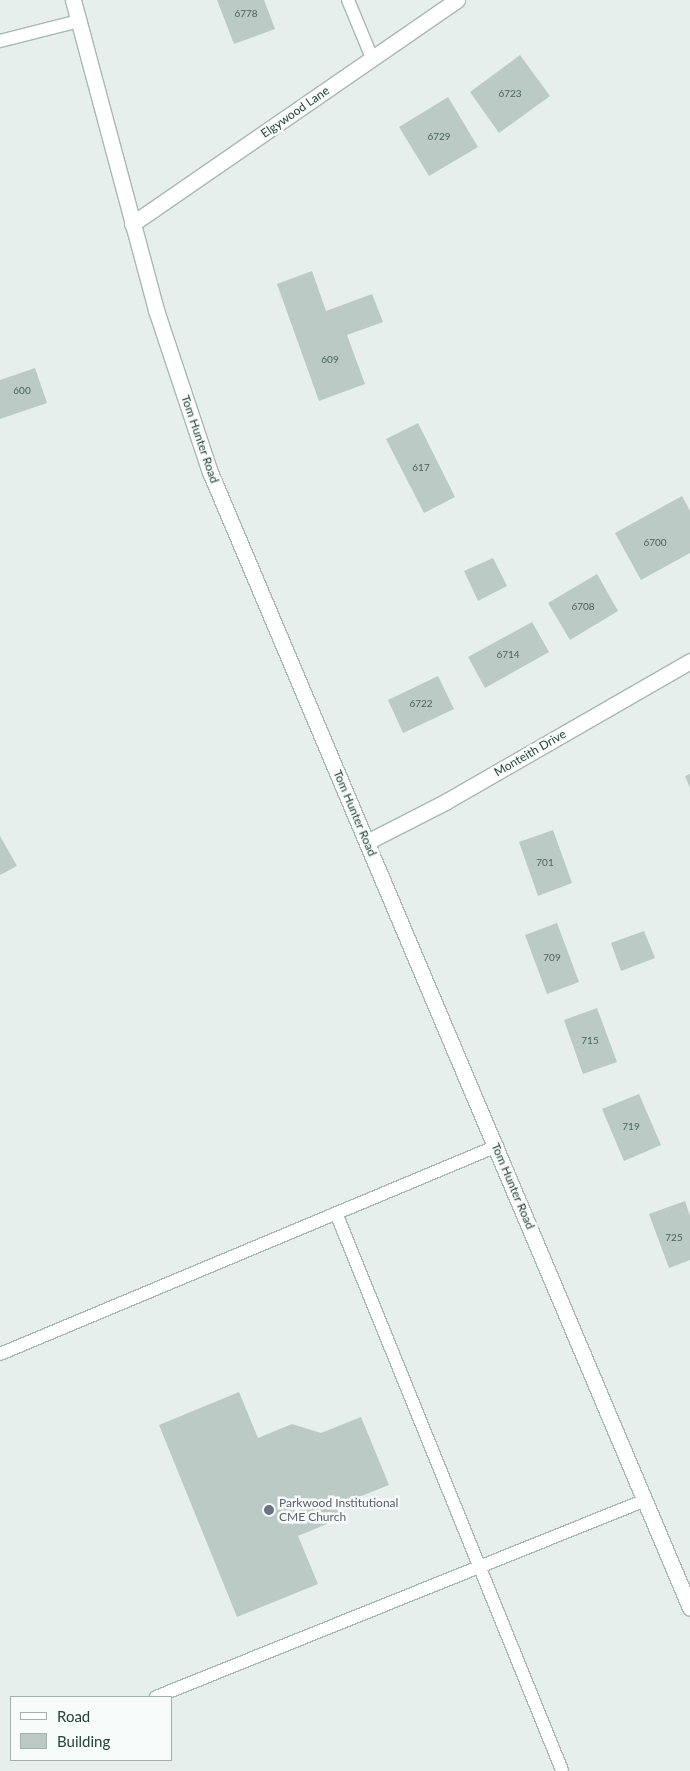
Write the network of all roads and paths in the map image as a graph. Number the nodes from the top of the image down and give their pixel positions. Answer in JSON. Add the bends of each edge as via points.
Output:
{"nodes":[{"id":1,"x":73,"y":0,"type":"edge"},
{"id":2,"x":348,"y":0,"type":"edge"},
{"id":3,"x":457,"y":0,"type":"edge"},
{"id":4,"x":79,"y":21,"type":"junction"},
{"id":5,"x":0,"y":41,"type":"edge"},
{"id":6,"x":372,"y":58,"type":"junction"},
{"id":7,"x":132,"y":224,"type":"junction"},
{"id":8,"x":690,"y":661,"type":"edge"},
{"id":9,"x":367,"y":842,"type":"junction"},
{"id":10,"x":497,"y":1146,"type":"junction"},
{"id":11,"x":336,"y":1213,"type":"junction"},
{"id":12,"x":0,"y":1354,"type":"edge"},
{"id":13,"x":643,"y":1501,"type":"junction"},
{"id":14,"x":480,"y":1567,"type":"junction"},
{"id":15,"x":690,"y":1608,"type":"edge"},
{"id":16,"x":158,"y":1696,"type":"edge"},
{"id":17,"x":562,"y":1770,"type":"edge"}],
"edges":[{"from":1,"to":4,"type":"street","name":"Tom Hunter Road"},
{"from":2,"to":6,"type":"lane"},
{"from":3,"to":6,"type":"street","name":"Elgywood Lane"},
{"from":4,"to":5,"type":"lane"},
{"from":4,"to":7,"type":"street","name":"Tom Hunter Road"},
{"from":6,"to":7,"type":"street","name":"Elgywood Lane"},
{"from":7,"to":9,"type":"street","name":"Tom Hunter Road","via":[[156,310],[210,472]]},
{"from":8,"to":9,"type":"street","name":"Monteith Drive","via":[[445,802]]},
{"from":9,"to":10,"type":"street","name":"Tom Hunter Road"},
{"from":10,"to":11,"type":"lane"},
{"from":10,"to":13,"type":"street","name":"Tom Hunter Road"},
{"from":11,"to":12,"type":"lane"},
{"from":11,"to":14,"type":"lane"},
{"from":13,"to":14,"type":"lane"},
{"from":13,"to":15,"type":"street","name":"Tom Hunter Road"},
{"from":14,"to":16,"type":"lane"},
{"from":14,"to":17,"type":"lane"}]}
